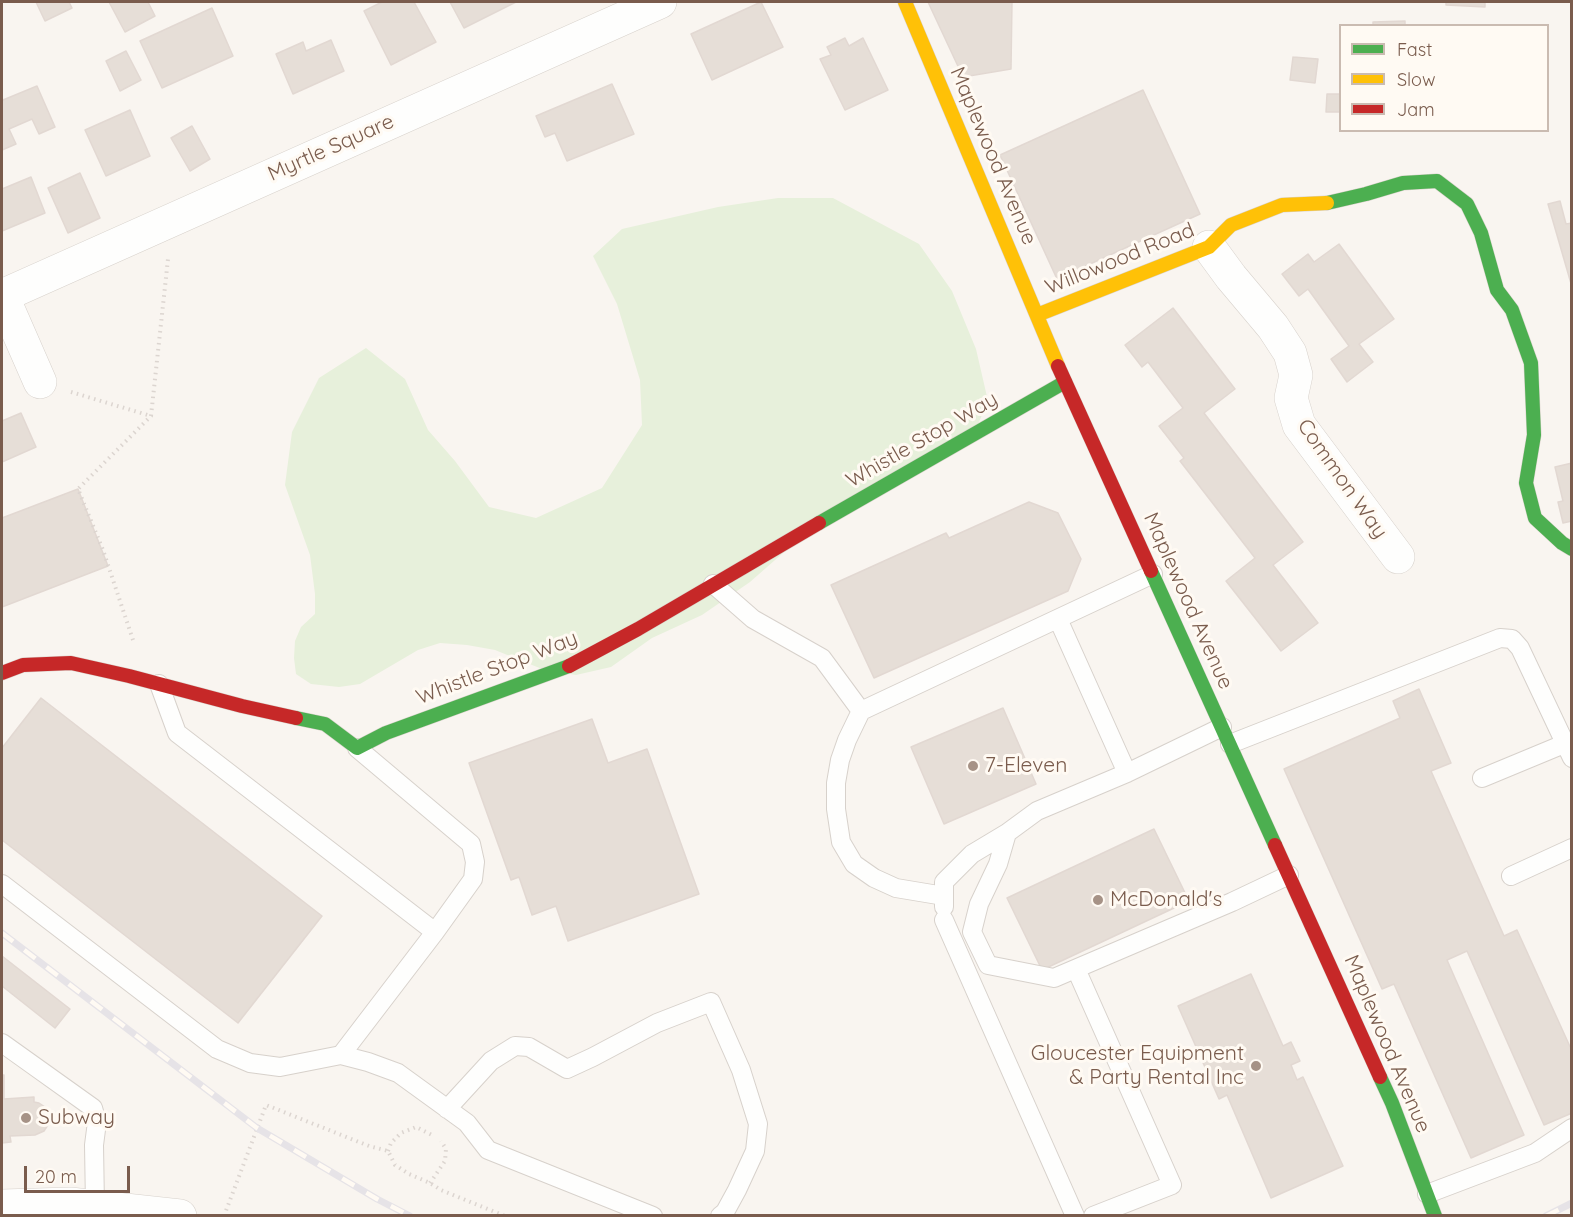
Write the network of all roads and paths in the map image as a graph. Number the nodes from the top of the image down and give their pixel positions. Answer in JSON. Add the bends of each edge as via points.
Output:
{"nodes":[{"id":1,"x":660,"y":2,"type":"edge"},
{"id":2,"x":905,"y":2,"type":"edge"},
{"id":3,"x":172,"y":220,"type":"junction"},
{"id":4,"x":1209,"y":247,"type":"junction"},
{"id":5,"x":2,"y":295,"type":"edge"},
{"id":6,"x":1037,"y":315,"type":"junction"},
{"id":7,"x":40,"y":382,"type":"joint"},
{"id":8,"x":1065,"y":382,"type":"junction"},
{"id":9,"x":151,"y":416,"type":"junction"},
{"id":10,"x":1572,"y":549,"type":"edge"},
{"id":11,"x":1398,"y":557,"type":"dead end"},
{"id":12,"x":1153,"y":574,"type":"junction"},
{"id":13,"x":712,"y":584,"type":"junction"},
{"id":14,"x":1058,"y":619,"type":"junction"},
{"id":15,"x":2,"y":673,"type":"edge"},
{"id":16,"x":153,"y":682,"type":"junction"},
{"id":17,"x":861,"y":711,"type":"junction"},
{"id":18,"x":1222,"y":727,"type":"junction"},
{"id":19,"x":1230,"y":744,"type":"junction"},
{"id":20,"x":357,"y":748,"type":"junction"},
{"id":21,"x":1568,"y":751,"type":"edge"},
{"id":22,"x":1127,"y":772,"type":"junction"},
{"id":23,"x":1482,"y":778,"type":"dead end"},
{"id":24,"x":1007,"y":833,"type":"junction"},
{"id":25,"x":1572,"y":848,"type":"edge"},
{"id":26,"x":1289,"y":875,"type":"junction"},
{"id":27,"x":1511,"y":876,"type":"dead end"},
{"id":28,"x":2,"y":884,"type":"edge"},
{"id":29,"x":944,"y":896,"type":"junction"},
{"id":30,"x":944,"y":920,"type":"junction"},
{"id":31,"x":435,"y":932,"type":"junction"},
{"id":32,"x":972,"y":932,"type":"junction"},
{"id":33,"x":1076,"y":969,"type":"junction"},
{"id":34,"x":2,"y":1043,"type":"edge"},
{"id":35,"x":341,"y":1055,"type":"junction"},
{"id":36,"x":447,"y":1109,"type":"junction"},
{"id":37,"x":1572,"y":1128,"type":"edge"},
{"id":38,"x":388,"y":1151,"type":"junction"},
{"id":39,"x":430,"y":1183,"type":"junction"},
{"id":40,"x":1427,"y":1194,"type":"junction"},
{"id":41,"x":2,"y":1206,"type":"edge"},
{"id":42,"x":95,"y":1206,"type":"junction"},
{"id":43,"x":180,"y":1215,"type":"edge"},
{"id":44,"x":224,"y":1215,"type":"edge"},
{"id":45,"x":505,"y":1215,"type":"edge"},
{"id":46,"x":653,"y":1215,"type":"edge"},
{"id":47,"x":720,"y":1215,"type":"edge"},
{"id":48,"x":1075,"y":1215,"type":"edge"},
{"id":49,"x":1092,"y":1215,"type":"edge"},
{"id":50,"x":1435,"y":1215,"type":"edge"}],
"edges":[{"from":1,"to":3,"type":"street","name":"Myrtle Square"},
{"from":2,"to":6,"type":"street","name":"Maplewood Avenue"},
{"from":3,"to":5,"type":"street","name":"Myrtle Square"},
{"from":3,"to":9,"type":"path"},
{"from":4,"to":6,"type":"street","name":"Willowood Road"},
{"from":4,"to":10,"type":"street","name":"Willowood Road","via":[[1231,225],[1282,205],[1320,204],[1403,183],[1437,181],[1467,204],[1481,233],[1497,290],[1512,309],[1532,363],[1534,435],[1526,483],[1535,518]]},
{"from":4,"to":11,"type":"street","name":"Common Way","via":[[1290,353],[1296,375],[1291,398],[1299,425]]},
{"from":5,"to":7,"type":"street","name":"Myrtle Square"},
{"from":6,"to":8,"type":"street","name":"Maplewood Avenue"},
{"from":7,"to":9,"type":"path"},
{"from":8,"to":12,"type":"street","name":"Maplewood Avenue"},
{"from":8,"to":13,"type":"street","name":"Whistle Stop Way"},
{"from":9,"to":16,"type":"path","via":[[78,489]]},
{"from":12,"to":14,"type":"lane"},
{"from":12,"to":18,"type":"street","name":"Maplewood Avenue"},
{"from":13,"to":17,"type":"lane","via":[[753,619],[822,658]]},
{"from":13,"to":20,"type":"street","name":"Whistle Stop Way","via":[[565,668],[386,733]]},
{"from":14,"to":17,"type":"lane"},
{"from":14,"to":22,"type":"lane"},
{"from":15,"to":16,"type":"street","via":[[22,665],[71,663]]},
{"from":16,"to":20,"type":"street","via":[[325,724]]},
{"from":16,"to":31,"type":"lane","via":[[177,733]]},
{"from":17,"to":29,"type":"lane","via":[[840,760],[836,783],[841,842],[854,864],[874,878],[896,888]]},
{"from":18,"to":19,"type":"street","name":"Maplewood Avenue"},
{"from":18,"to":22,"type":"lane"},
{"from":19,"to":21,"type":"lane","via":[[1500,638],[1512,639],[1520,648]]},
{"from":19,"to":26,"type":"street","name":"Maplewood Avenue"},
{"from":20,"to":31,"type":"lane","via":[[471,844],[473,879]]},
{"from":21,"to":23,"type":"lane"},
{"from":22,"to":24,"type":"lane","via":[[1037,811]]},
{"from":24,"to":29,"type":"lane","via":[[972,854],[944,882]]},
{"from":24,"to":32,"type":"lane"},
{"from":25,"to":27,"type":"lane"},
{"from":26,"to":33,"type":"lane"},
{"from":26,"to":40,"type":"street","name":"Maplewood Avenue","via":[[1392,1103]]},
{"from":28,"to":35,"type":"lane","via":[[217,1049],[250,1063],[280,1067]]},
{"from":29,"to":30,"type":"lane"},
{"from":30,"to":32,"type":"lane"},
{"from":30,"to":48,"type":"lane"},
{"from":31,"to":35,"type":"lane"},
{"from":32,"to":33,"type":"lane","via":[[988,965],[1054,978]]},
{"from":33,"to":49,"type":"lane","via":[[1172,1185]]},
{"from":34,"to":42,"type":"lane","via":[[93,1108],[97,1122]]},
{"from":35,"to":36,"type":"lane","via":[[398,1072]]},
{"from":36,"to":46,"type":"lane","via":[[467,1123],[488,1150]]},
{"from":36,"to":47,"type":"lane","via":[[491,1061],[514,1046],[529,1047],[567,1069],[657,1023],[711,1002],[741,1070],[758,1124],[755,1151]]},
{"from":37,"to":40,"type":"lane","via":[[1535,1153]]},
{"from":38,"to":39,"type":"path","via":[[395,1165]]},
{"from":38,"to":39,"type":"path","via":[[401,1133],[416,1127],[442,1142],[445,1161]]},
{"from":38,"to":44,"type":"path","via":[[266,1105]]},
{"from":39,"to":45,"type":"path"},
{"from":40,"to":50,"type":"street","name":"Maplewood Avenue"},
{"from":41,"to":42,"type":"street"},
{"from":42,"to":43,"type":"street"}]}
